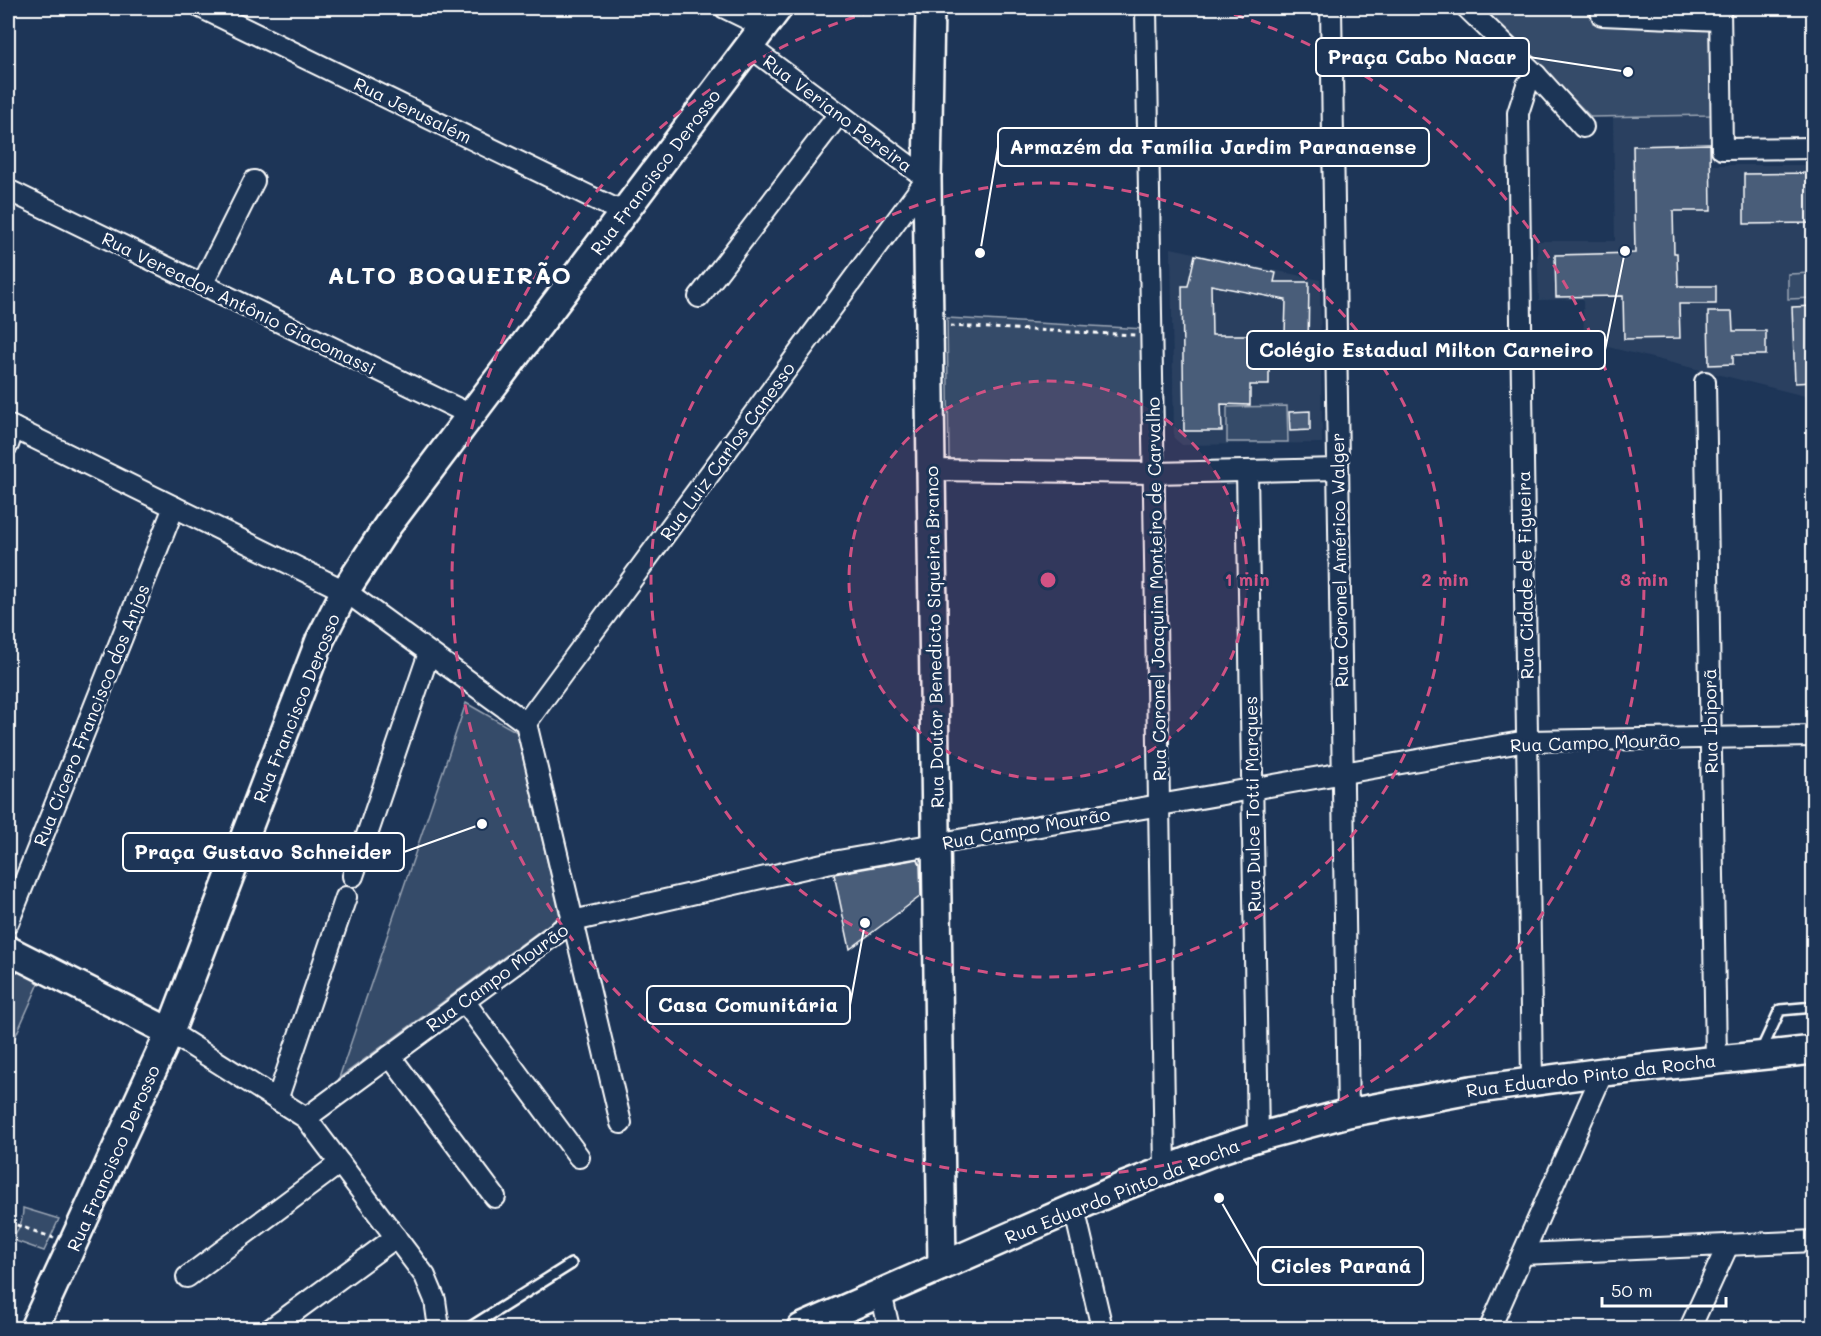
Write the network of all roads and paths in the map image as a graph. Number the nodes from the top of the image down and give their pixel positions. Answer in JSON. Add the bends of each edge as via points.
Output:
{"nodes":[{"id":1,"x":202,"y":8,"type":"edge"},
{"id":2,"x":725,"y":8,"type":"edge"},
{"id":3,"x":930,"y":8,"type":"edge"},
{"id":4,"x":1146,"y":8,"type":"edge"},
{"id":5,"x":1331,"y":8,"type":"edge"},
{"id":6,"x":1467,"y":8,"type":"edge"},
{"id":7,"x":1601,"y":11,"type":"edge"},
{"id":8,"x":1720,"y":14,"type":"edge"},
{"id":9,"x":764,"y":27,"type":"edge"},
{"id":10,"x":1536,"y":75,"type":"junction"},
{"id":11,"x":840,"y":114,"type":"junction"},
{"id":12,"x":1583,"y":127,"type":"dead end"},
{"id":13,"x":1814,"y":148,"type":"edge"},
{"id":14,"x":927,"y":180,"type":"junction"},
{"id":15,"x":254,"y":181,"type":"dead end"},
{"id":16,"x":8,"y":190,"type":"edge"},
{"id":17,"x":624,"y":213,"type":"junction"},
{"id":18,"x":202,"y":285,"type":"junction"},
{"id":19,"x":699,"y":297,"type":"dead end"},
{"id":20,"x":929,"y":325,"type":"junction"},
{"id":21,"x":1152,"y":336,"type":"junction"},
{"id":22,"x":1705,"y":382,"type":"dead end"},
{"id":23,"x":471,"y":415,"type":"junction"},
{"id":24,"x":10,"y":433,"type":"edge"},
{"id":25,"x":1338,"y":469,"type":"junction"},
{"id":26,"x":932,"y":470,"type":"junction"},
{"id":27,"x":1247,"y":471,"type":"junction"},
{"id":28,"x":1154,"y":473,"type":"junction"},
{"id":29,"x":174,"y":507,"type":"junction"},
{"id":30,"x":345,"y":591,"type":"junction"},
{"id":31,"x":429,"y":653,"type":"junction"},
{"id":32,"x":526,"y":723,"type":"junction"},
{"id":33,"x":1814,"y":736,"type":"edge"},
{"id":34,"x":1710,"y":738,"type":"junction"},
{"id":35,"x":1527,"y":741,"type":"junction"},
{"id":36,"x":1343,"y":773,"type":"junction"},
{"id":37,"x":1252,"y":789,"type":"junction"},
{"id":38,"x":1160,"y":805,"type":"junction"},
{"id":39,"x":936,"y":844,"type":"junction"},
{"id":40,"x":354,"y":876,"type":"dead end"},
{"id":41,"x":346,"y":897,"type":"dead end"},
{"id":42,"x":573,"y":921,"type":"junction"},
{"id":43,"x":8,"y":923,"type":"edge"},
{"id":44,"x":8,"y":950,"type":"edge"},
{"id":45,"x":464,"y":1001,"type":"junction"},
{"id":46,"x":1814,"y":1007,"type":"edge"},
{"id":47,"x":170,"y":1032,"type":"junction"},
{"id":48,"x":1814,"y":1050,"type":"edge"},
{"id":49,"x":1760,"y":1055,"type":"junction"},
{"id":50,"x":390,"y":1056,"type":"junction"},
{"id":51,"x":1716,"y":1060,"type":"junction"},
{"id":52,"x":1603,"y":1072,"type":"junction"},
{"id":53,"x":1532,"y":1080,"type":"junction"},
{"id":54,"x":277,"y":1100,"type":"junction"},
{"id":55,"x":1348,"y":1113,"type":"junction"},
{"id":56,"x":306,"y":1118,"type":"junction"},
{"id":57,"x":621,"y":1123,"type":"dead end"},
{"id":58,"x":1258,"y":1137,"type":"junction"},
{"id":59,"x":579,"y":1157,"type":"dead end"},
{"id":60,"x":340,"y":1163,"type":"junction"},
{"id":61,"x":1166,"y":1170,"type":"junction"},
{"id":62,"x":495,"y":1197,"type":"dead end"},
{"id":63,"x":1074,"y":1208,"type":"junction"},
{"id":64,"x":8,"y":1222,"type":"edge"},
{"id":65,"x":396,"y":1237,"type":"junction"},
{"id":66,"x":1814,"y":1241,"type":"edge"},
{"id":67,"x":74,"y":1244,"type":"junction"},
{"id":68,"x":1728,"y":1245,"type":"junction"},
{"id":69,"x":1522,"y":1254,"type":"junction"},
{"id":70,"x":571,"y":1264,"type":"dead end"},
{"id":71,"x":942,"y":1266,"type":"junction"},
{"id":72,"x":187,"y":1277,"type":"dead end"},
{"id":73,"x":881,"y":1293,"type":"junction"},
{"id":74,"x":34,"y":1329,"type":"edge"},
{"id":75,"x":272,"y":1329,"type":"edge"},
{"id":76,"x":439,"y":1329,"type":"edge"},
{"id":77,"x":469,"y":1329,"type":"edge"},
{"id":78,"x":801,"y":1329,"type":"edge"},
{"id":79,"x":889,"y":1329,"type":"edge"},
{"id":80,"x":1102,"y":1329,"type":"edge"},
{"id":81,"x":1490,"y":1329,"type":"edge"},
{"id":82,"x":1690,"y":1329,"type":"edge"}],
"edges":[{"from":1,"to":17,"type":"street","name":"Rua Jerusalém"},
{"from":2,"to":9,"type":"street","name":"Rua Veriano Pereira"},
{"from":3,"to":14,"type":"street","name":"Rua Doutor Benedicto Siqueira Branco"},
{"from":4,"to":21,"type":"street","name":"Rua Coronel Joaquim Monteiro de Carvalho"},
{"from":5,"to":25,"type":"street","name":"Rua Coronel Américo Walger"},
{"from":6,"to":10,"type":"street"},
{"from":7,"to":8,"type":"street"},
{"from":8,"to":13,"type":"street","via":[[1722,149]]},
{"from":9,"to":11,"type":"street","name":"Rua Veriano Pereira"},
{"from":9,"to":17,"type":"street","name":"Rua Francisco Derosso"},
{"from":10,"to":12,"type":"street"},
{"from":10,"to":35,"type":"street","name":"Rua Cidade de Figueira","via":[[1527,85],[1518,113]]},
{"from":11,"to":14,"type":"street","name":"Rua Veriano Pereira"},
{"from":11,"to":19,"type":"street"},
{"from":14,"to":20,"type":"street","name":"Rua Doutor Benedicto Siqueira Branco"},
{"from":14,"to":32,"type":"street","name":"Rua Luiz Carlos Canesso"},
{"from":15,"to":18,"type":"street"},
{"from":16,"to":18,"type":"street","name":"Rua Vereador Antônio Giacomassi"},
{"from":17,"to":23,"type":"street","name":"Rua Francisco Derosso"},
{"from":18,"to":23,"type":"street","name":"Rua Vereador Antônio Giacomassi"},
{"from":20,"to":21,"type":"path"},
{"from":20,"to":26,"type":"street","name":"Rua Doutor Benedicto Siqueira Branco"},
{"from":21,"to":28,"type":"street","name":"Rua Coronel Joaquim Monteiro de Carvalho"},
{"from":22,"to":34,"type":"street","name":"Rua Ibiporã"},
{"from":23,"to":30,"type":"street","name":"Rua Francisco Derosso","via":[[388,525]]},
{"from":24,"to":29,"type":"street"},
{"from":25,"to":27,"type":"street"},
{"from":25,"to":36,"type":"street","name":"Rua Coronel Américo Walger"},
{"from":26,"to":28,"type":"street"},
{"from":26,"to":39,"type":"street","name":"Rua Doutor Benedicto Siqueira Branco"},
{"from":27,"to":28,"type":"street"},
{"from":27,"to":37,"type":"street","name":"Rua Dulce Totti Marques"},
{"from":28,"to":38,"type":"street","name":"Rua Coronel Joaquim Monteiro de Carvalho"},
{"from":29,"to":30,"type":"street"},
{"from":29,"to":43,"type":"street","name":"Rua Cícero Francisco dos Anjos"},
{"from":30,"to":31,"type":"street"},
{"from":30,"to":47,"type":"street","name":"Rua Francisco Derosso","via":[[320,640]]},
{"from":31,"to":32,"type":"street"},
{"from":31,"to":40,"type":"street"},
{"from":32,"to":42,"type":"street"},
{"from":33,"to":34,"type":"street","name":"Rua Campo Mourão"},
{"from":34,"to":35,"type":"street","name":"Rua Campo Mourão"},
{"from":34,"to":51,"type":"street","name":"Rua Ibiporã"},
{"from":35,"to":36,"type":"street","name":"Rua Campo Mourão"},
{"from":35,"to":53,"type":"street","name":"Rua Cidade de Figueira"},
{"from":36,"to":37,"type":"street","name":"Rua Campo Mourão"},
{"from":36,"to":55,"type":"street","name":"Rua Coronel Américo Walger"},
{"from":37,"to":38,"type":"street","name":"Rua Campo Mourão"},
{"from":37,"to":58,"type":"street","name":"Rua Dulce Totti Marques"},
{"from":38,"to":39,"type":"street","name":"Rua Campo Mourão"},
{"from":38,"to":61,"type":"street","name":"Rua Coronel Joaquim Monteiro de Carvalho"},
{"from":39,"to":42,"type":"street","name":"Rua Campo Mourão","via":[[827,863]]},
{"from":39,"to":71,"type":"street","name":"Rua Doutor Benedicto Siqueira Branco"},
{"from":41,"to":54,"type":"street"},
{"from":42,"to":45,"type":"street","name":"Rua Campo Mourão"},
{"from":42,"to":57,"type":"street"},
{"from":44,"to":47,"type":"street"},
{"from":45,"to":50,"type":"street","name":"Rua Campo Mourão"},
{"from":45,"to":59,"type":"street"},
{"from":46,"to":49,"type":"lane","via":[[1780,1010]]},
{"from":47,"to":54,"type":"street"},
{"from":47,"to":67,"type":"street","name":"Rua Francisco Derosso"},
{"from":48,"to":49,"type":"street","name":"Rua Eduardo Pinto da Rocha"},
{"from":49,"to":51,"type":"street","name":"Rua Eduardo Pinto da Rocha"},
{"from":50,"to":56,"type":"street","name":"Rua Campo Mourão"},
{"from":50,"to":62,"type":"street"},
{"from":51,"to":52,"type":"street","name":"Rua Eduardo Pinto da Rocha"},
{"from":52,"to":53,"type":"street","name":"Rua Eduardo Pinto da Rocha"},
{"from":52,"to":69,"type":"street"},
{"from":53,"to":55,"type":"street","name":"Rua Eduardo Pinto da Rocha"},
{"from":54,"to":56,"type":"street"},
{"from":55,"to":58,"type":"street","name":"Rua Eduardo Pinto da Rocha"},
{"from":56,"to":60,"type":"street"},
{"from":58,"to":61,"type":"street","name":"Rua Eduardo Pinto da Rocha"},
{"from":60,"to":65,"type":"street"},
{"from":60,"to":72,"type":"street"},
{"from":61,"to":63,"type":"street","name":"Rua Eduardo Pinto da Rocha"},
{"from":63,"to":71,"type":"street","name":"Rua Eduardo Pinto da Rocha"},
{"from":63,"to":80,"type":"street"},
{"from":64,"to":67,"type":"path"},
{"from":65,"to":75,"type":"street"},
{"from":65,"to":76,"type":"street","via":[[431,1288]]},
{"from":66,"to":68,"type":"street"},
{"from":67,"to":74,"type":"street","name":"Rua Francisco Derosso"},
{"from":68,"to":69,"type":"street"},
{"from":68,"to":82,"type":"street"},
{"from":69,"to":81,"type":"street"},
{"from":70,"to":77,"type":"lane"},
{"from":71,"to":73,"type":"street","name":"Rua Eduardo Pinto da Rocha"},
{"from":73,"to":78,"type":"street","name":"Rua Eduardo Pinto da Rocha"},
{"from":73,"to":79,"type":"street"}]}
